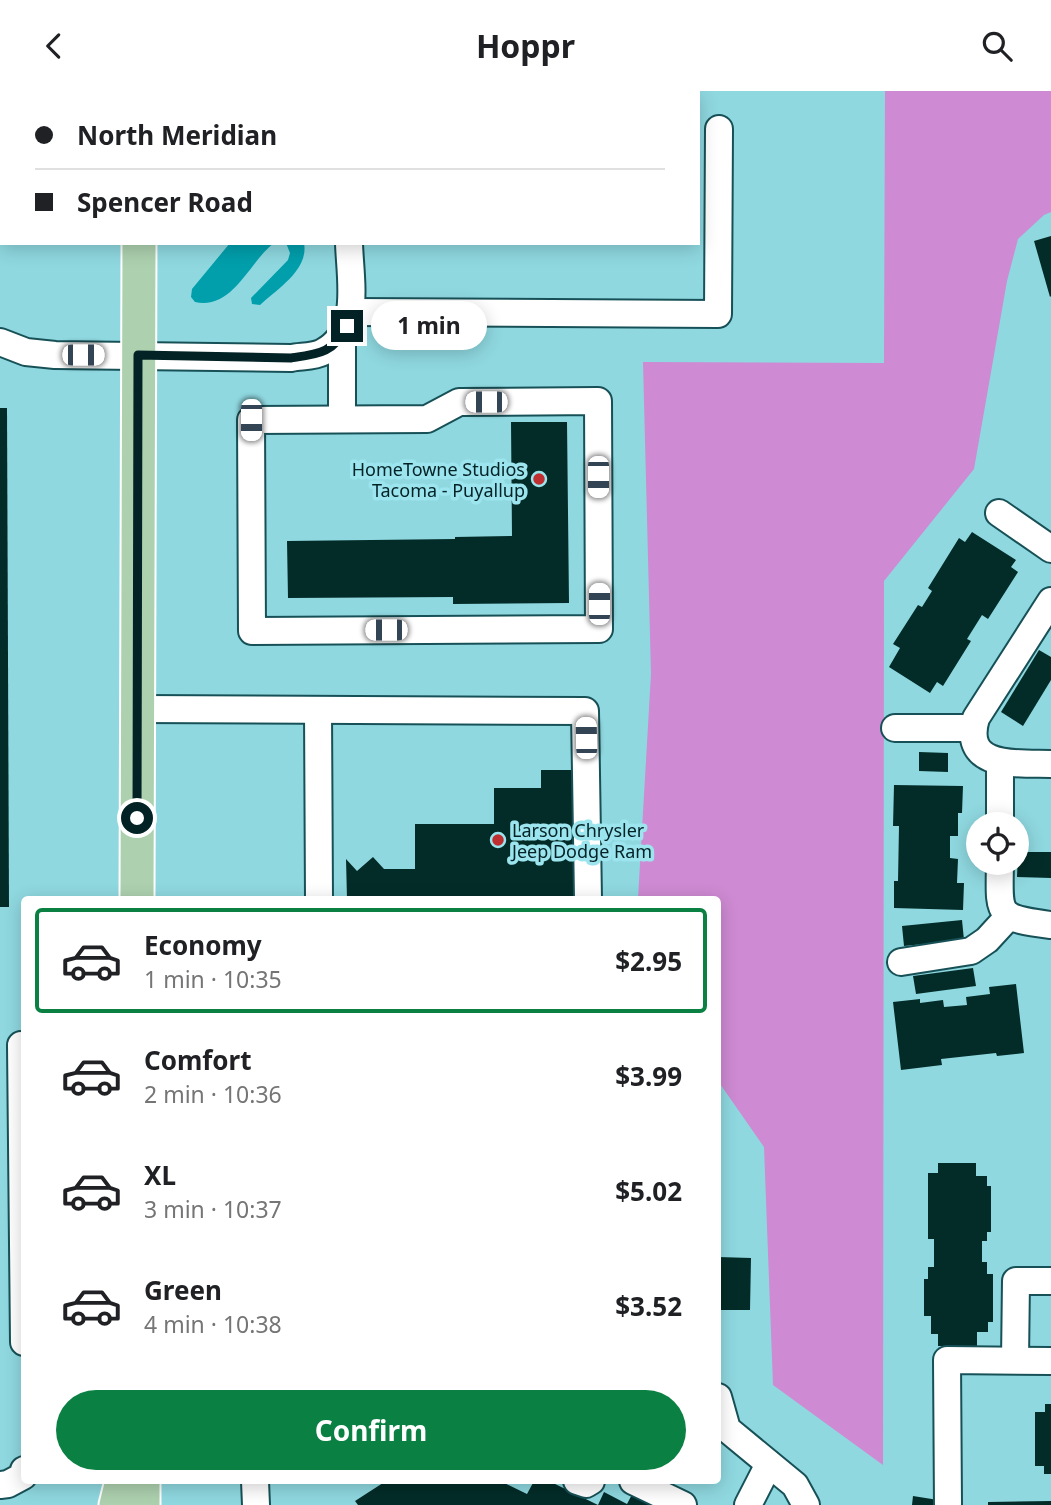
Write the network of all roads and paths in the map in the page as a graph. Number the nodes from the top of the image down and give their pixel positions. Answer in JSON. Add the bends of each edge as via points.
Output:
{"nodes":[{"id":1,"x":719,"y":129,"type":"dead end"},
{"id":2,"x":139,"y":245,"type":"edge"},
{"id":3,"x":349,"y":245,"type":"edge"},
{"id":4,"x":351,"y":311,"type":"junction"},
{"id":5,"x":342,"y":337,"type":"junction"},
{"id":6,"x":0,"y":342,"type":"edge"},
{"id":7,"x":138,"y":355,"type":"junction"},
{"id":8,"x":342,"y":419,"type":"junction"},
{"id":9,"x":999,"y":513,"type":"dead end"},
{"id":10,"x":1051,"y":549,"type":"edge"},
{"id":11,"x":1051,"y":601,"type":"edge"},
{"id":12,"x":137,"y":709,"type":"junction"},
{"id":13,"x":318,"y":710,"type":"junction"},
{"id":14,"x":895,"y":729,"type":"dead end"},
{"id":15,"x":973,"y":729,"type":"junction"},
{"id":16,"x":1000,"y":763,"type":"junction"},
{"id":17,"x":1051,"y":764,"type":"edge"},
{"id":18,"x":1000,"y":812,"type":"edge"},
{"id":19,"x":1000,"y":875,"type":"edge"},
{"id":20,"x":137,"y":896,"type":"edge"},
{"id":21,"x":319,"y":896,"type":"edge"},
{"id":22,"x":588,"y":896,"type":"edge"},
{"id":23,"x":1009,"y":916,"type":"junction"},
{"id":24,"x":1051,"y":925,"type":"edge"},
{"id":25,"x":901,"y":961,"type":"dead end"},
{"id":26,"x":15,"y":1045,"type":"edge"},
{"id":27,"x":21,"y":1232,"type":"edge"},
{"id":28,"x":1051,"y":1281,"type":"edge"},
{"id":29,"x":0,"y":1325,"type":"edge"},
{"id":30,"x":21,"y":1325,"type":"edge"},
{"id":31,"x":1015,"y":1360,"type":"junction"},
{"id":32,"x":1051,"y":1361,"type":"edge"},
{"id":33,"x":721,"y":1408,"type":"edge"},
{"id":34,"x":769,"y":1464,"type":"junction"},
{"id":35,"x":21,"y":1477,"type":"edge"},
{"id":36,"x":121,"y":1484,"type":"edge"},
{"id":37,"x":143,"y":1484,"type":"edge"},
{"id":38,"x":255,"y":1484,"type":"edge"},
{"id":39,"x":639,"y":1484,"type":"edge"},
{"id":40,"x":0,"y":1485,"type":"edge"},
{"id":41,"x":116,"y":1505,"type":"edge"},
{"id":42,"x":143,"y":1505,"type":"edge"},
{"id":43,"x":256,"y":1505,"type":"edge"},
{"id":44,"x":683,"y":1505,"type":"edge"},
{"id":45,"x":748,"y":1505,"type":"edge"},
{"id":46,"x":806,"y":1505,"type":"edge"},
{"id":47,"x":948,"y":1505,"type":"edge"}],
"edges":[{"from":1,"to":4,"type":"street","via":[[718,314]]},
{"from":2,"to":7,"type":"main road"},
{"from":3,"to":4,"type":"street"},
{"from":4,"to":5,"type":"street"},
{"from":5,"to":7,"type":"street","via":[[320,353],[291,358]]},
{"from":5,"to":8,"type":"street"},
{"from":6,"to":7,"type":"street","via":[[26,352],[55,355]]},
{"from":7,"to":12,"type":"main road"},
{"from":8,"to":8,"type":"street","via":[[251,420],[252,631],[599,629],[598,401],[459,402],[427,419]]},
{"from":9,"to":10,"type":"street"},
{"from":11,"to":15,"type":"street"},
{"from":12,"to":13,"type":"street"},
{"from":12,"to":20,"type":"main road"},
{"from":13,"to":21,"type":"street"},
{"from":13,"to":22,"type":"street","via":[[585,711]]},
{"from":14,"to":15,"type":"street"},
{"from":15,"to":16,"type":"street","via":[[983,755]]},
{"from":16,"to":17,"type":"street"},
{"from":16,"to":18,"type":"street"},
{"from":19,"to":23,"type":"street","via":[[999,898]]},
{"from":23,"to":24,"type":"street"},
{"from":23,"to":25,"type":"street","via":[[971,951]]},
{"from":26,"to":27,"type":"street"},
{"from":28,"to":31,"type":"street","via":[[1016,1281]]},
{"from":29,"to":30,"type":"street"},
{"from":31,"to":32,"type":"street"},
{"from":31,"to":47,"type":"street","via":[[947,1360]]},
{"from":33,"to":34,"type":"street","via":[[727,1429]]},
{"from":34,"to":45,"type":"street"},
{"from":34,"to":46,"type":"street","via":[[795,1485]]},
{"from":35,"to":40,"type":"street"},
{"from":36,"to":41,"type":"main road"},
{"from":37,"to":42,"type":"main road"},
{"from":38,"to":43,"type":"street"},
{"from":39,"to":44,"type":"street"}]}
